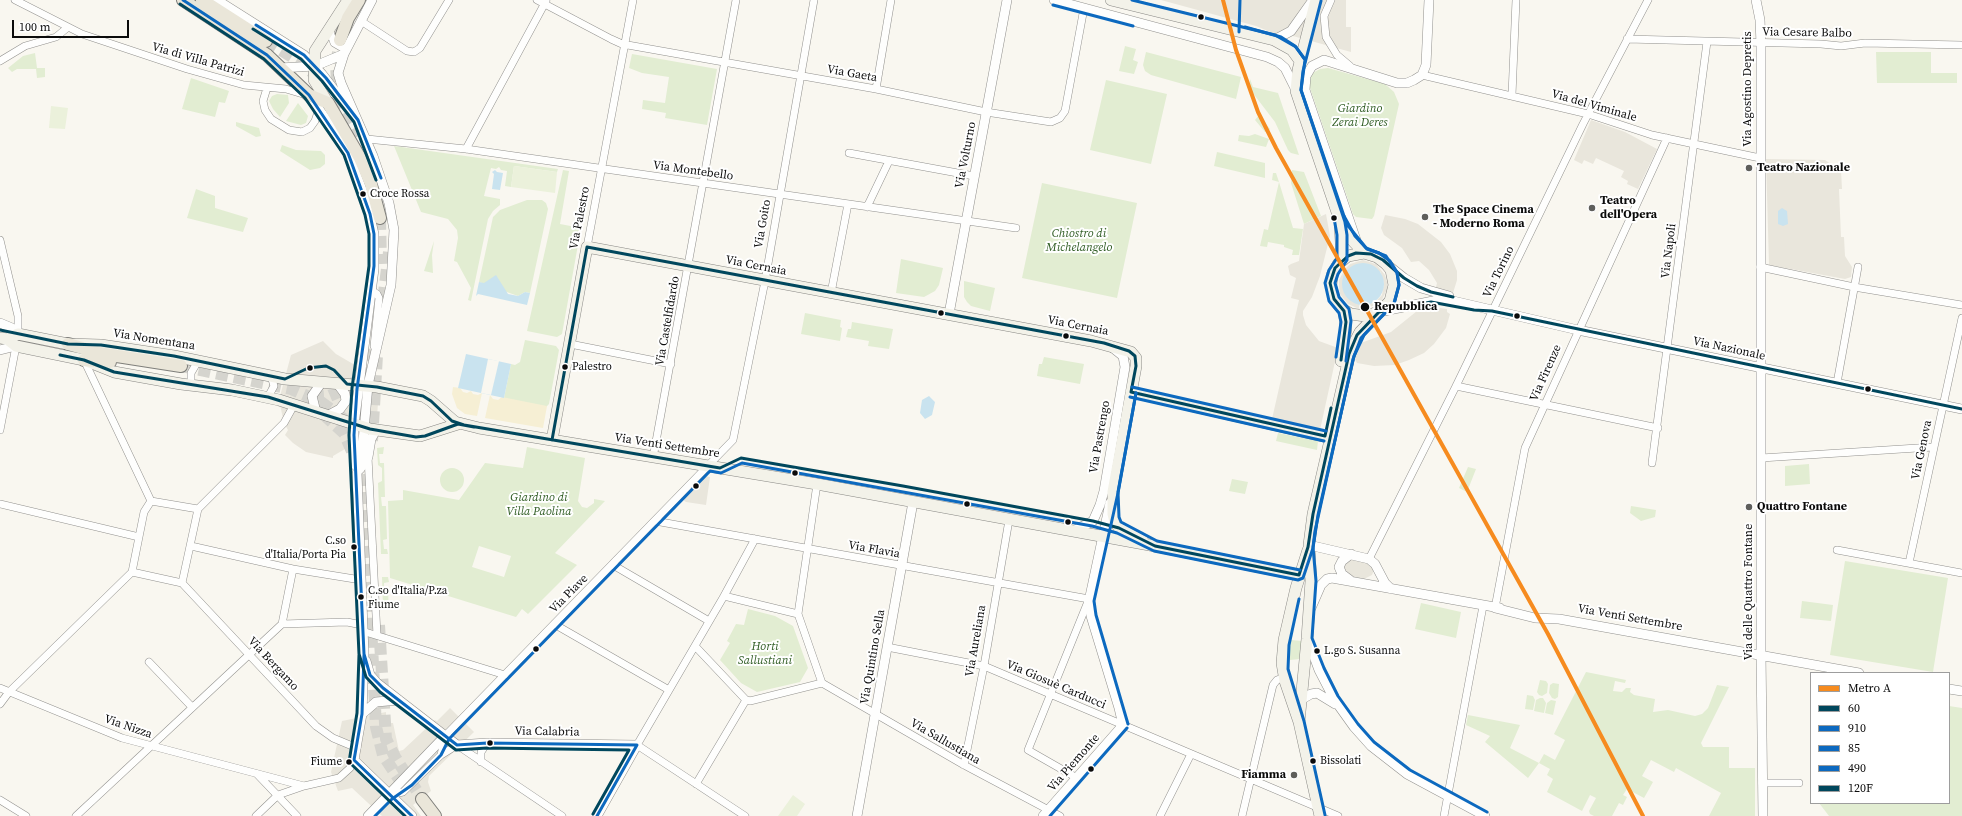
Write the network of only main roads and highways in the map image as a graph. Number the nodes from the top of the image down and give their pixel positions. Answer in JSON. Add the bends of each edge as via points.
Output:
{"nodes":[{"id":1,"x":183,"y":0,"type":"edge"},
{"id":2,"x":202,"y":0,"type":"edge"},
{"id":3,"x":348,"y":0,"type":"edge"},
{"id":4,"x":359,"y":0,"type":"edge"},
{"id":5,"x":1111,"y":0,"type":"edge"},
{"id":6,"x":1315,"y":0,"type":"edge"},
{"id":7,"x":340,"y":40,"type":"tunnel mouth"},
{"id":8,"x":266,"y":42,"type":"junction"},
{"id":9,"x":1300,"y":61,"type":"junction"},
{"id":10,"x":319,"y":100,"type":"junction"},
{"id":11,"x":381,"y":218,"type":"tunnel mouth"},
{"id":12,"x":1339,"y":218,"type":"junction"},
{"id":13,"x":587,"y":247,"type":"joint"},
{"id":14,"x":1361,"y":250,"type":"junction"},
{"id":15,"x":1342,"y":260,"type":"junction"},
{"id":16,"x":1344,"y":311,"type":"junction"},
{"id":17,"x":1379,"y":312,"type":"junction"},
{"id":18,"x":3,"y":338,"type":"edge"},
{"id":19,"x":68,"y":344,"type":"junction"},
{"id":20,"x":1131,"y":352,"type":"joint"},
{"id":21,"x":1345,"y":357,"type":"junction"},
{"id":22,"x":84,"y":360,"type":"junction"},
{"id":23,"x":336,"y":383,"type":"joint"},
{"id":24,"x":1131,"y":392,"type":"junction"},
{"id":25,"x":458,"y":424,"type":"junction"},
{"id":26,"x":1328,"y":437,"type":"junction"},
{"id":27,"x":552,"y":440,"type":"junction"},
{"id":28,"x":1119,"y":528,"type":"joint"},
{"id":29,"x":1155,"y":546,"type":"junction"},
{"id":30,"x":1309,"y":546,"type":"junction"},
{"id":31,"x":1299,"y":575,"type":"junction"},
{"id":32,"x":1304,"y":670,"type":"junction"},
{"id":33,"x":1284,"y":674,"type":"junction"},
{"id":34,"x":1297,"y":703,"type":"junction"},
{"id":35,"x":1319,"y":812,"type":"edge"},
{"id":36,"x":426,"y":816,"type":"edge"},
{"id":37,"x":435,"y":816,"type":"edge"}],
"edges":[{"from":1,"to":8,"type":"main road"},
{"from":2,"to":8,"type":"main road"},
{"from":3,"to":10,"type":"main road","via":[[315,51],[314,80]]},
{"from":4,"to":7,"type":"main road","via":[[348,18]]},
{"from":5,"to":9,"type":"main road","via":[[1274,40],[1292,50]]},
{"from":6,"to":9,"type":"main road"},
{"from":8,"to":10,"type":"main road","via":[[280,68]]},
{"from":9,"to":12,"type":"main road","via":[[1296,91]]},
{"from":10,"to":11,"type":"main road","via":[[346,131],[364,166]]},
{"from":12,"to":14,"type":"main road"},
{"from":12,"to":15,"type":"main road"},
{"from":13,"to":20,"type":"main road","name":"Via Cernaia","via":[[1104,343]]},
{"from":13,"to":27,"type":"main road","name":"Via Palestro"},
{"from":14,"to":15,"type":"main road"},
{"from":14,"to":17,"type":"main road","via":[[1377,256],[1392,274],[1394,285],[1390,300]]},
{"from":15,"to":16,"type":"main road","via":[[1333,272],[1330,284],[1334,299]]},
{"from":16,"to":17,"type":"main road","via":[[1362,316]]},
{"from":16,"to":21,"type":"main road"},
{"from":17,"to":21,"type":"main road","via":[[1358,335]]},
{"from":18,"to":19,"type":"main road","name":"Via Nomentana","via":[[18,334]]},
{"from":18,"to":22,"type":"main road","via":[[16,346]]},
{"from":19,"to":22,"type":"main road","via":[[180,370]]},
{"from":19,"to":23,"type":"main road","name":"Via Nomentana","via":[[108,346],[285,379]]},
{"from":20,"to":24,"type":"main road","name":"Via Pastrengo","via":[[1136,363]]},
{"from":21,"to":26,"type":"main road"},
{"from":22,"to":25,"type":"main road","name":"Via Venti Settembre","via":[[114,372],[268,397],[359,427],[376,430],[420,436]]},
{"from":23,"to":25,"type":"main road","name":"Via Venti Settembre","via":[[363,385],[428,398]]},
{"from":24,"to":26,"type":"main road"},
{"from":24,"to":28,"type":"main road","name":"Via Pastrengo","via":[[1113,492],[1114,518]]},
{"from":25,"to":27,"type":"main road","name":"Via Venti Settembre"},
{"from":26,"to":30,"type":"main road"},
{"from":27,"to":29,"type":"main road","name":"Via Venti Settembre","via":[[818,484]]},
{"from":28,"to":29,"type":"main road","name":"Via Venti Settembre"},
{"from":29,"to":31,"type":"main road","name":"Via Venti Settembre"},
{"from":30,"to":31,"type":"main road"},
{"from":30,"to":32,"type":"main road","via":[[1311,569]]},
{"from":31,"to":33,"type":"main road","via":[[1284,640]]},
{"from":32,"to":33,"type":"main road"},
{"from":32,"to":34,"type":"main road"},
{"from":33,"to":34,"type":"main road"},
{"from":34,"to":35,"type":"main road"},
{"from":36,"to":37,"type":"main road","via":[[419,801]]}]}
